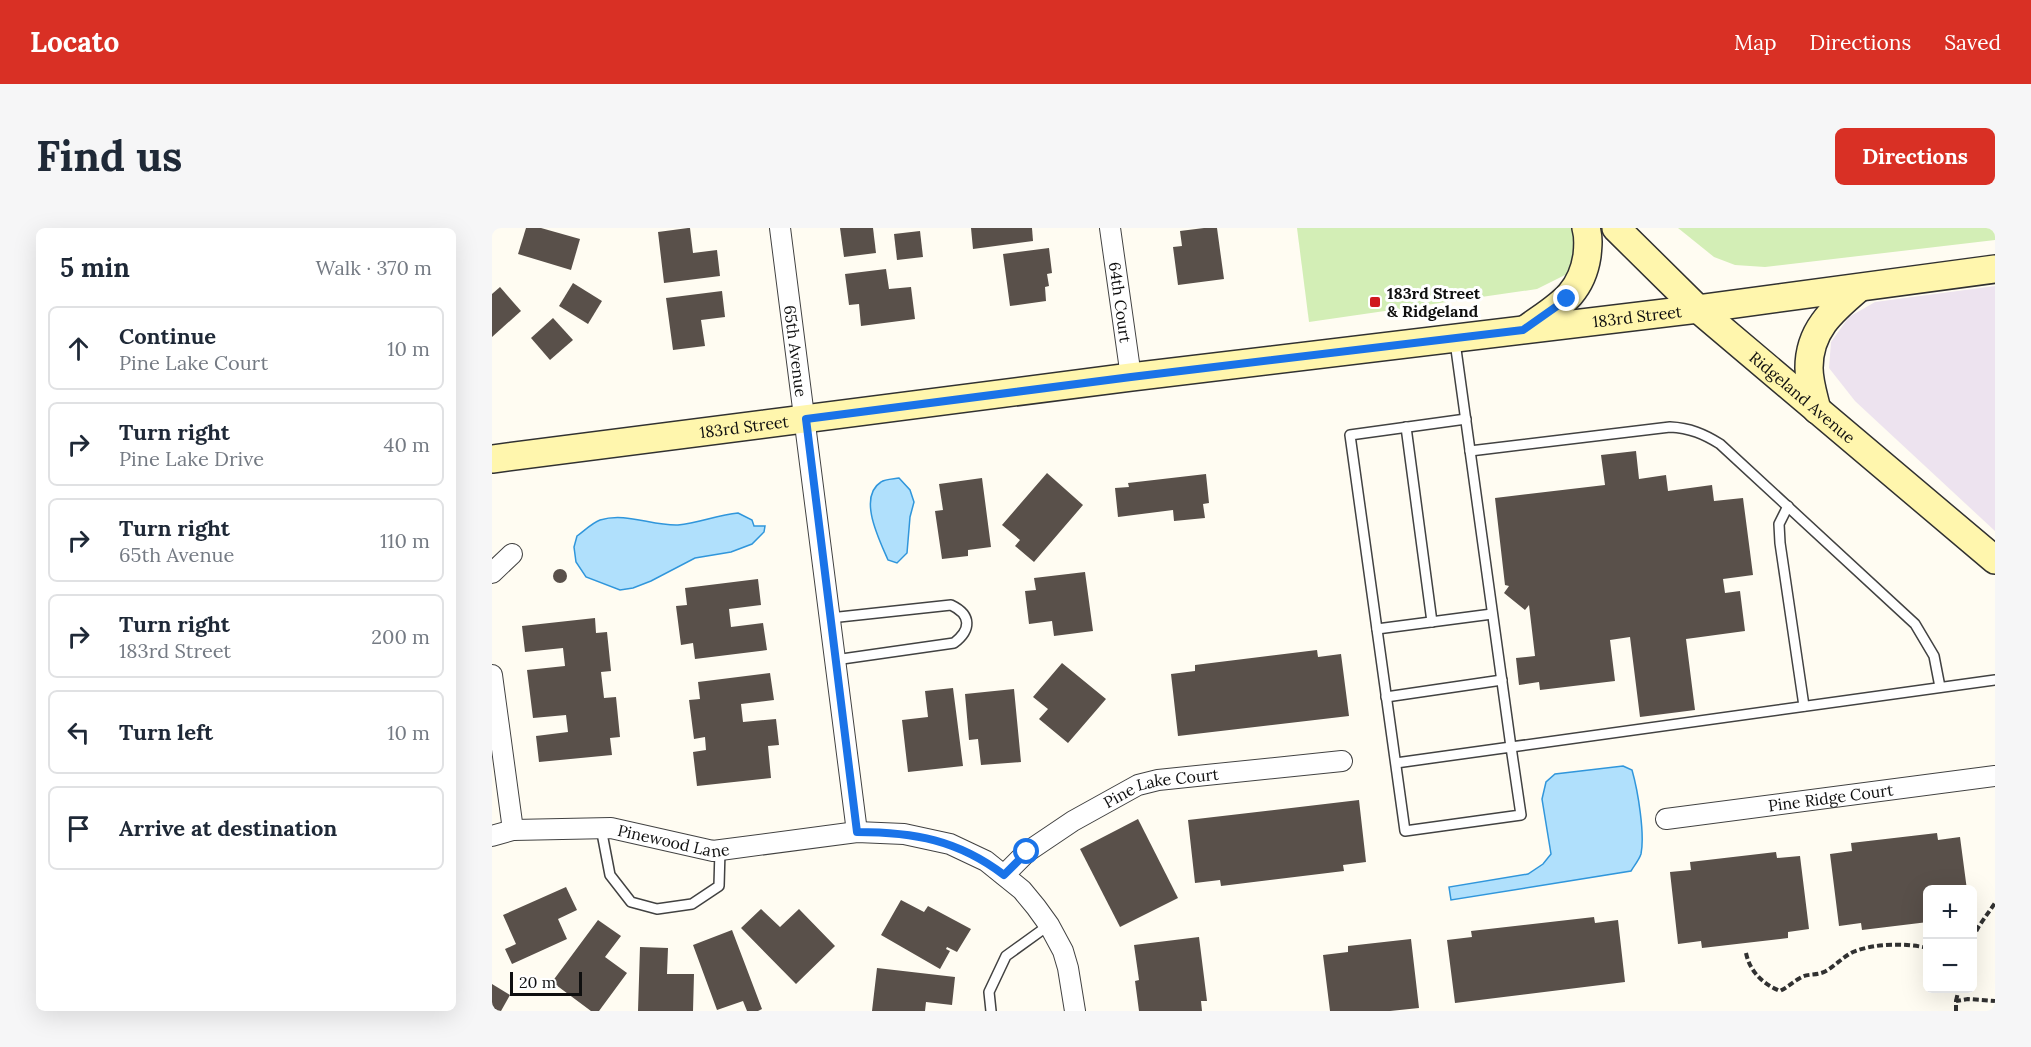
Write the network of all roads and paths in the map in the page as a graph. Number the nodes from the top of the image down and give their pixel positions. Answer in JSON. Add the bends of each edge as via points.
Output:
{"nodes":[{"id":1,"x":780,"y":228,"type":"edge"},
{"id":2,"x":1110,"y":228,"type":"edge"},
{"id":3,"x":1586,"y":228,"type":"edge"},
{"id":4,"x":1617,"y":228,"type":"edge"},
{"id":5,"x":1995,"y":269,"type":"edge"},
{"id":6,"x":1859,"y":288,"type":"junction"},
{"id":7,"x":1698,"y":309,"type":"junction"},
{"id":8,"x":1523,"y":330,"type":"junction"},
{"id":9,"x":1454,"y":339,"type":"junction"},
{"id":10,"x":1131,"y":377,"type":"junction"},
{"id":11,"x":1817,"y":410,"type":"junction"},
{"id":12,"x":806,"y":419,"type":"junction"},
{"id":13,"x":1466,"y":419,"type":"junction"},
{"id":14,"x":1406,"y":427,"type":"junction"},
{"id":15,"x":1470,"y":451,"type":"junction"},
{"id":16,"x":492,"y":459,"type":"edge"},
{"id":17,"x":1788,"y":506,"type":"junction"},
{"id":18,"x":512,"y":554,"type":"dead end"},
{"id":19,"x":1995,"y":560,"type":"edge"},
{"id":20,"x":492,"y":573,"type":"edge"},
{"id":21,"x":1492,"y":614,"type":"junction"},
{"id":22,"x":830,"y":618,"type":"junction"},
{"id":23,"x":1432,"y":622,"type":"junction"},
{"id":24,"x":1377,"y":629,"type":"junction"},
{"id":25,"x":835,"y":660,"type":"junction"},
{"id":26,"x":492,"y":675,"type":"edge"},
{"id":27,"x":1502,"y":680,"type":"junction"},
{"id":28,"x":1995,"y":680,"type":"edge"},
{"id":29,"x":1940,"y":687,"type":"junction"},
{"id":30,"x":1386,"y":697,"type":"junction"},
{"id":31,"x":1804,"y":706,"type":"junction"},
{"id":32,"x":1511,"y":747,"type":"junction"},
{"id":33,"x":1342,"y":761,"type":"dead end"},
{"id":34,"x":1395,"y":763,"type":"junction"},
{"id":35,"x":1995,"y":776,"type":"edge"},
{"id":36,"x":1666,"y":819,"type":"dead end"},
{"id":37,"x":602,"y":828,"type":"junction"},
{"id":38,"x":513,"y":830,"type":"junction"},
{"id":39,"x":857,"y":832,"type":"junction"},
{"id":40,"x":492,"y":836,"type":"edge"},
{"id":41,"x":720,"y":850,"type":"junction"},
{"id":42,"x":1004,"y":875,"type":"junction"},
{"id":43,"x":1995,"y":903,"type":"edge"},
{"id":44,"x":1049,"y":925,"type":"junction"},
{"id":45,"x":1977,"y":930,"type":"edge"},
{"id":46,"x":1923,"y":947,"type":"edge"},
{"id":47,"x":1746,"y":953,"type":"dead end"},
{"id":48,"x":1958,"y":993,"type":"edge"},
{"id":49,"x":1956,"y":1001,"type":"junction"},
{"id":50,"x":1995,"y":1001,"type":"edge"},
{"id":51,"x":991,"y":1011,"type":"edge"},
{"id":52,"x":1075,"y":1011,"type":"edge"},
{"id":53,"x":1956,"y":1011,"type":"edge"}],
"edges":[{"from":1,"to":12,"type":"street","name":"65th Avenue"},
{"from":2,"to":10,"type":"street","name":"64th Court"},
{"from":3,"to":8,"type":"street","via":[[1589,239],[1582,278],[1567,299]]},
{"from":4,"to":7,"type":"street","name":"Ridgeland Avenue"},
{"from":5,"to":6,"type":"street","name":"183rd Street"},
{"from":6,"to":7,"type":"street","name":"183rd Street"},
{"from":6,"to":11,"type":"street","via":[[1832,311],[1811,344],[1809,370]]},
{"from":7,"to":8,"type":"street","name":"183rd Street"},
{"from":7,"to":11,"type":"street","name":"Ridgeland Avenue"},
{"from":8,"to":9,"type":"street","name":"183rd Street"},
{"from":9,"to":10,"type":"street","name":"183rd Street"},
{"from":9,"to":13,"type":"lane"},
{"from":10,"to":12,"type":"street","name":"183rd Street"},
{"from":11,"to":19,"type":"street","name":"Ridgeland Avenue"},
{"from":12,"to":16,"type":"street","name":"183rd Street"},
{"from":12,"to":22,"type":"street","name":"65th Avenue"},
{"from":13,"to":14,"type":"lane"},
{"from":13,"to":15,"type":"lane"},
{"from":14,"to":23,"type":"lane"},
{"from":14,"to":24,"type":"lane","via":[[1350,435]]},
{"from":15,"to":17,"type":"lane","via":[[1688,428],[1720,444]]},
{"from":15,"to":21,"type":"lane"},
{"from":17,"to":29,"type":"lane","via":[[1915,624],[1934,656]]},
{"from":17,"to":31,"type":"lane","via":[[1779,524],[1780,543]]},
{"from":18,"to":20,"type":"street"},
{"from":21,"to":23,"type":"lane"},
{"from":21,"to":27,"type":"lane"},
{"from":22,"to":25,"type":"street","name":"65th Avenue"},
{"from":22,"to":25,"type":"lane","via":[[951,605],[960,609],[967,626],[954,643]]},
{"from":23,"to":24,"type":"lane"},
{"from":24,"to":30,"type":"lane"},
{"from":25,"to":39,"type":"street","name":"65th Avenue"},
{"from":26,"to":38,"type":"street"},
{"from":27,"to":30,"type":"lane"},
{"from":27,"to":32,"type":"lane"},
{"from":28,"to":29,"type":"lane"},
{"from":29,"to":31,"type":"lane"},
{"from":30,"to":34,"type":"lane"},
{"from":31,"to":32,"type":"lane"},
{"from":32,"to":34,"type":"lane"},
{"from":32,"to":34,"type":"lane","via":[[1521,814],[1405,831]]},
{"from":33,"to":42,"type":"street","name":"Pine Lake Court","via":[[1158,780],[1138,786],[1073,821],[1027,852]]},
{"from":35,"to":36,"type":"street","name":"Pine Ridge Court"},
{"from":37,"to":38,"type":"street","name":"Pinewood Lane"},
{"from":37,"to":41,"type":"street","name":"Pinewood Lane"},
{"from":37,"to":41,"type":"lane","via":[[610,875],[632,902],[657,909],[692,904],[719,886]]},
{"from":38,"to":40,"type":"street","name":"Pinewood Lane"},
{"from":39,"to":41,"type":"street","name":"Pinewood Lane"},
{"from":39,"to":42,"type":"street","name":"Pinewood Lane","via":[[904,834],[939,841],[969,852]]},
{"from":42,"to":44,"type":"street","name":"Pinewood Lane"},
{"from":43,"to":45,"type":"path"},
{"from":44,"to":51,"type":"lane","via":[[1006,956],[989,992]]},
{"from":44,"to":52,"type":"street","name":"Pinewood Lane","via":[[1068,968]]},
{"from":46,"to":47,"type":"path","via":[[1893,945],[1854,952],[1827,970],[1799,978],[1780,991],[1759,978]]},
{"from":48,"to":49,"type":"path"},
{"from":49,"to":50,"type":"path"},
{"from":49,"to":53,"type":"path"}]}
